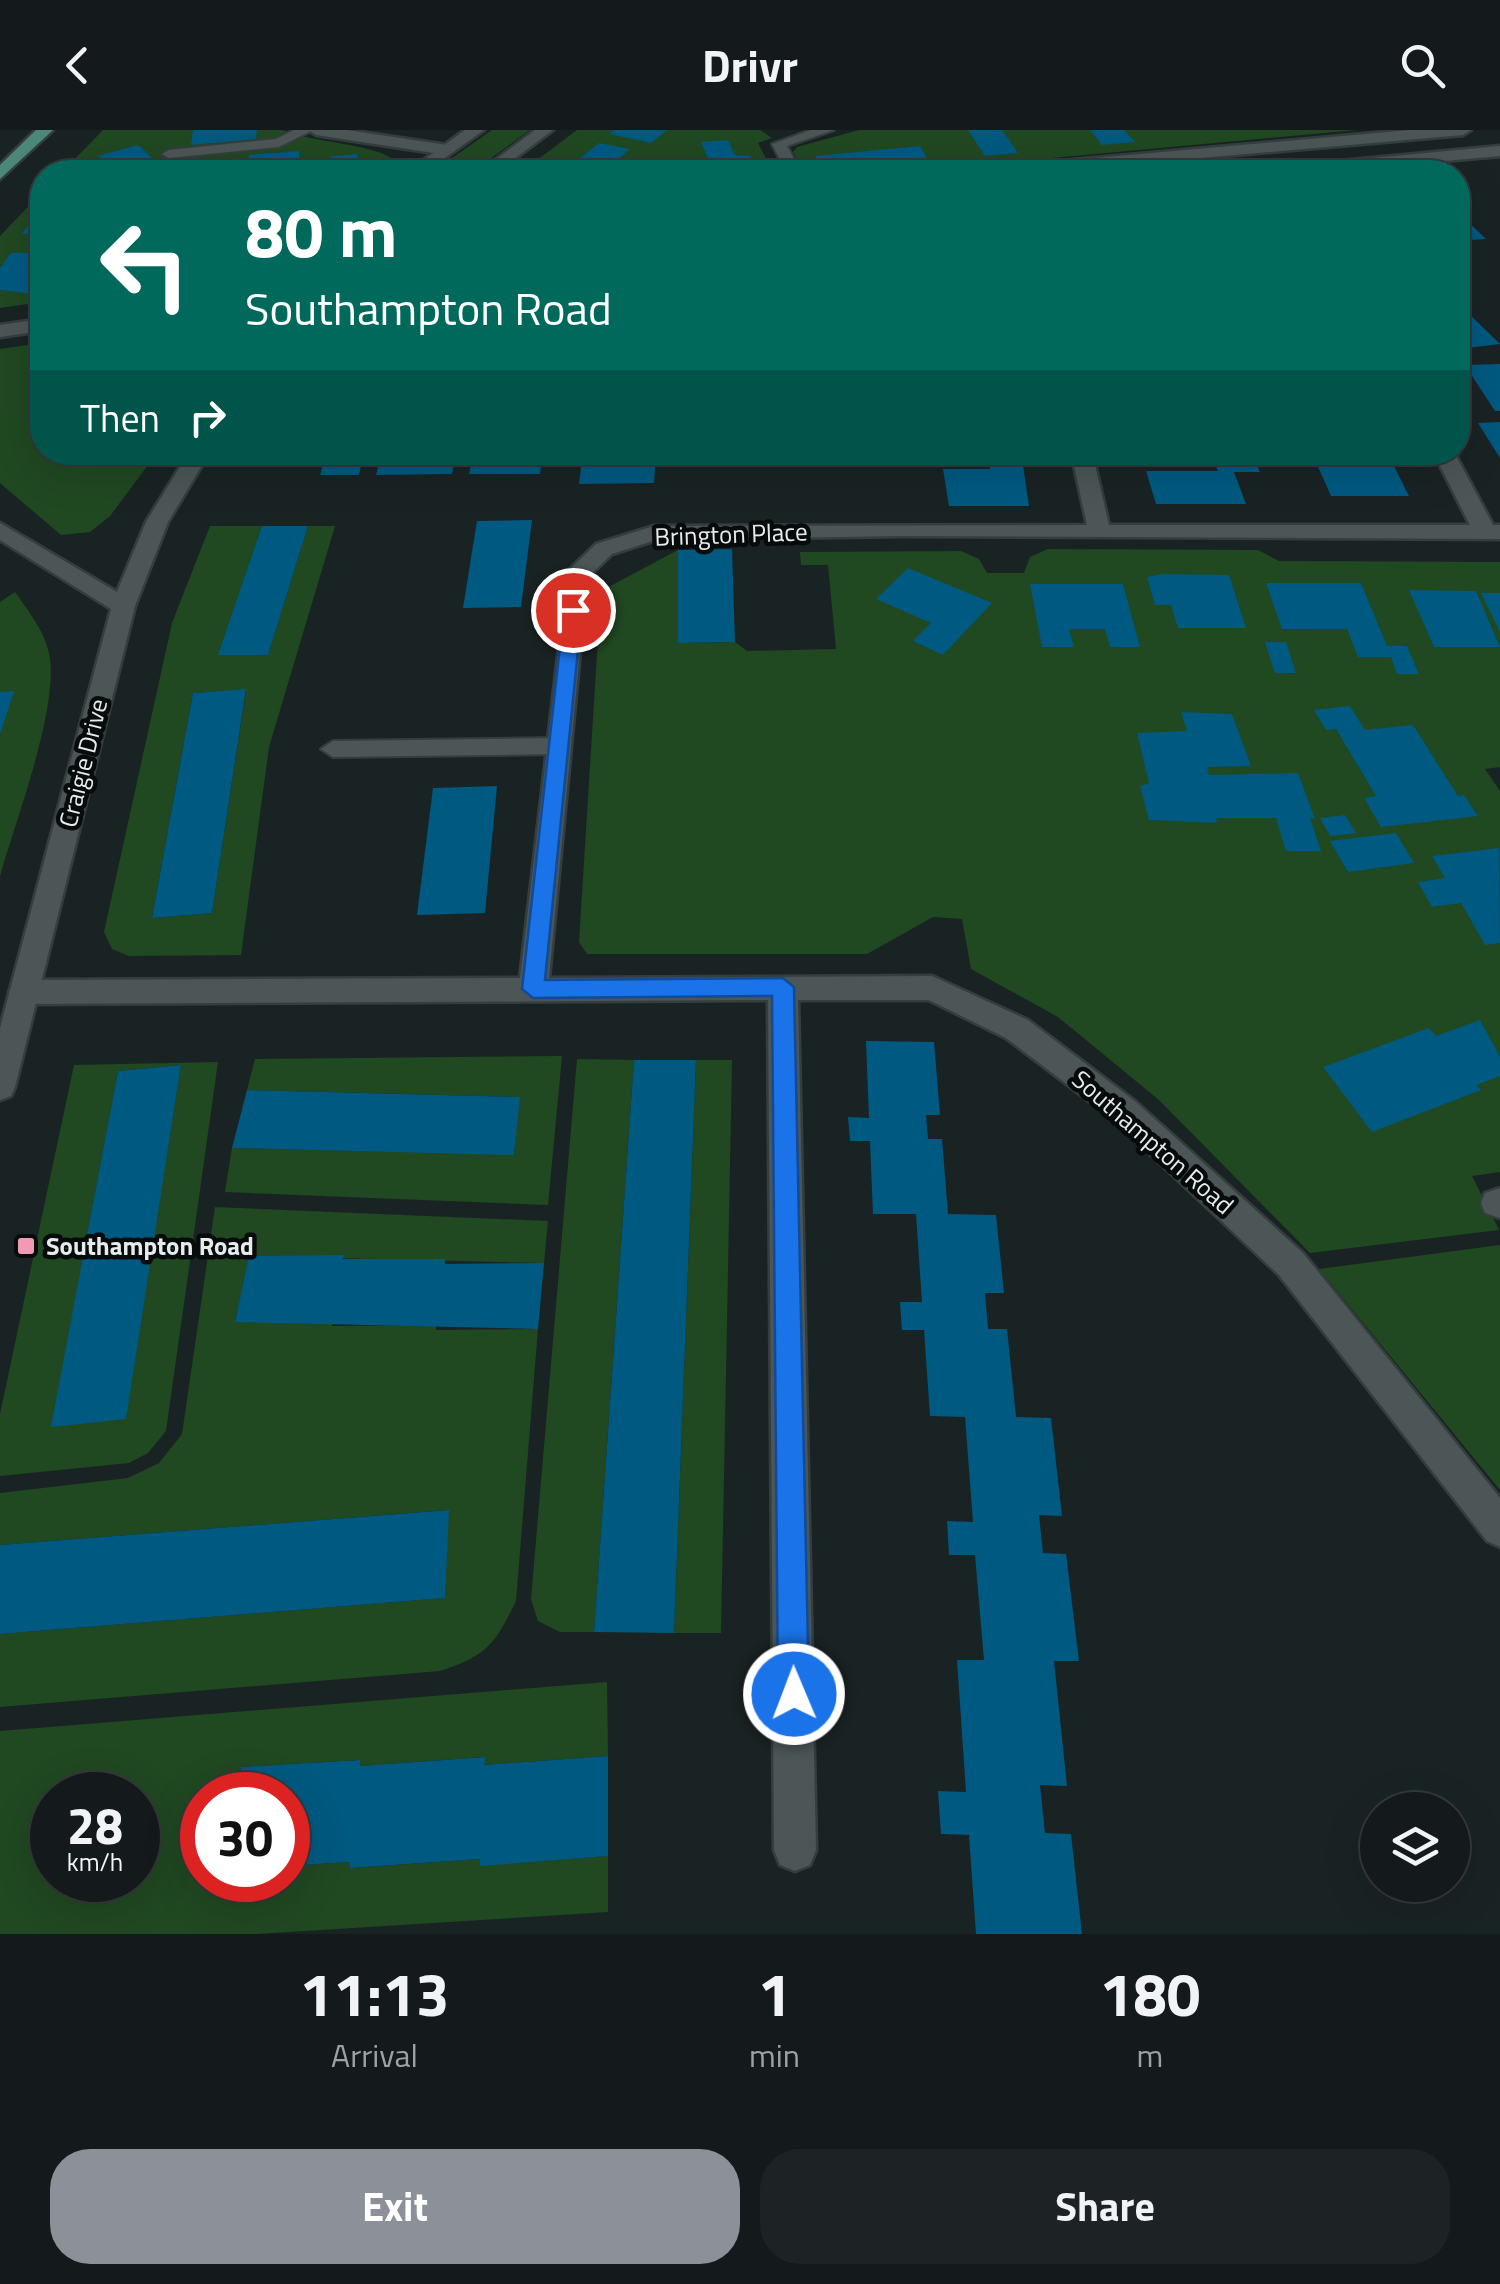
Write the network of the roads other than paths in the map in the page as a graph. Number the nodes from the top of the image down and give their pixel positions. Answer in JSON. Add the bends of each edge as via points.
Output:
{"nodes":[{"id":1,"x":45,"y":130,"type":"edge"},
{"id":2,"x":306,"y":130,"type":"edge"},
{"id":3,"x":316,"y":130,"type":"edge"},
{"id":4,"x":476,"y":130,"type":"edge"},
{"id":5,"x":545,"y":130,"type":"edge"},
{"id":6,"x":826,"y":130,"type":"edge"},
{"id":7,"x":1464,"y":130,"type":"edge"},
{"id":8,"x":446,"y":150,"type":"junction"},
{"id":9,"x":1500,"y":151,"type":"edge"},
{"id":10,"x":170,"y":154,"type":"dead end"},
{"id":11,"x":432,"y":160,"type":"edge"},
{"id":12,"x":503,"y":160,"type":"edge"},
{"id":13,"x":787,"y":160,"type":"edge"},
{"id":14,"x":1128,"y":160,"type":"edge"},
{"id":15,"x":1405,"y":160,"type":"edge"},
{"id":16,"x":0,"y":174,"type":"edge"},
{"id":17,"x":30,"y":327,"type":"edge"},
{"id":18,"x":0,"y":331,"type":"edge"},
{"id":19,"x":192,"y":465,"type":"edge"},
{"id":20,"x":1083,"y":465,"type":"edge"},
{"id":21,"x":1451,"y":465,"type":"edge"},
{"id":22,"x":0,"y":530,"type":"edge"},
{"id":23,"x":1099,"y":531,"type":"junction"},
{"id":24,"x":1492,"y":532,"type":"edge"},
{"id":25,"x":123,"y":606,"type":"junction"},
{"id":26,"x":558,"y":746,"type":"junction"},
{"id":27,"x":333,"y":748,"type":"dead end"},
{"id":28,"x":783,"y":987,"type":"junction"},
{"id":29,"x":533,"y":989,"type":"junction"},
{"id":30,"x":24,"y":992,"type":"junction"},
{"id":31,"x":0,"y":1087,"type":"edge"},
{"id":32,"x":1500,"y":1528,"type":"edge"},
{"id":33,"x":795,"y":1850,"type":"dead end"}],
"edges":[{"from":1,"to":16,"type":"main road"},
{"from":2,"to":10,"type":"lane","via":[[279,143]]},
{"from":3,"to":8,"type":"street"},
{"from":4,"to":8,"type":"street"},
{"from":5,"to":12,"type":"street"},
{"from":6,"to":13,"type":"lane","via":[[779,144]]},
{"from":7,"to":14,"type":"street"},
{"from":8,"to":11,"type":"street"},
{"from":9,"to":15,"type":"street"},
{"from":17,"to":18,"type":"street"},
{"from":19,"to":25,"type":"street","name":"Craigie Drive","via":[[158,522]]},
{"from":20,"to":23,"type":"street"},
{"from":21,"to":24,"type":"street","name":"Brington Place"},
{"from":22,"to":25,"type":"street"},
{"from":23,"to":24,"type":"street","name":"Brington Place"},
{"from":23,"to":26,"type":"street","name":"Brington Place","via":[[654,532],[604,549],[576,576]]},
{"from":25,"to":30,"type":"street","name":"Craigie Drive"},
{"from":26,"to":27,"type":"lane"},
{"from":26,"to":29,"type":"street","name":"Brington Place"},
{"from":28,"to":29,"type":"street","name":"Southampton Road"},
{"from":28,"to":32,"type":"street","name":"Southampton Road","via":[[932,988],[1017,1029],[1125,1110],[1291,1264]]},
{"from":28,"to":33,"type":"street"},
{"from":29,"to":30,"type":"street","name":"Southampton Road"},
{"from":30,"to":31,"type":"street","name":"Craigie Drive"}]}
